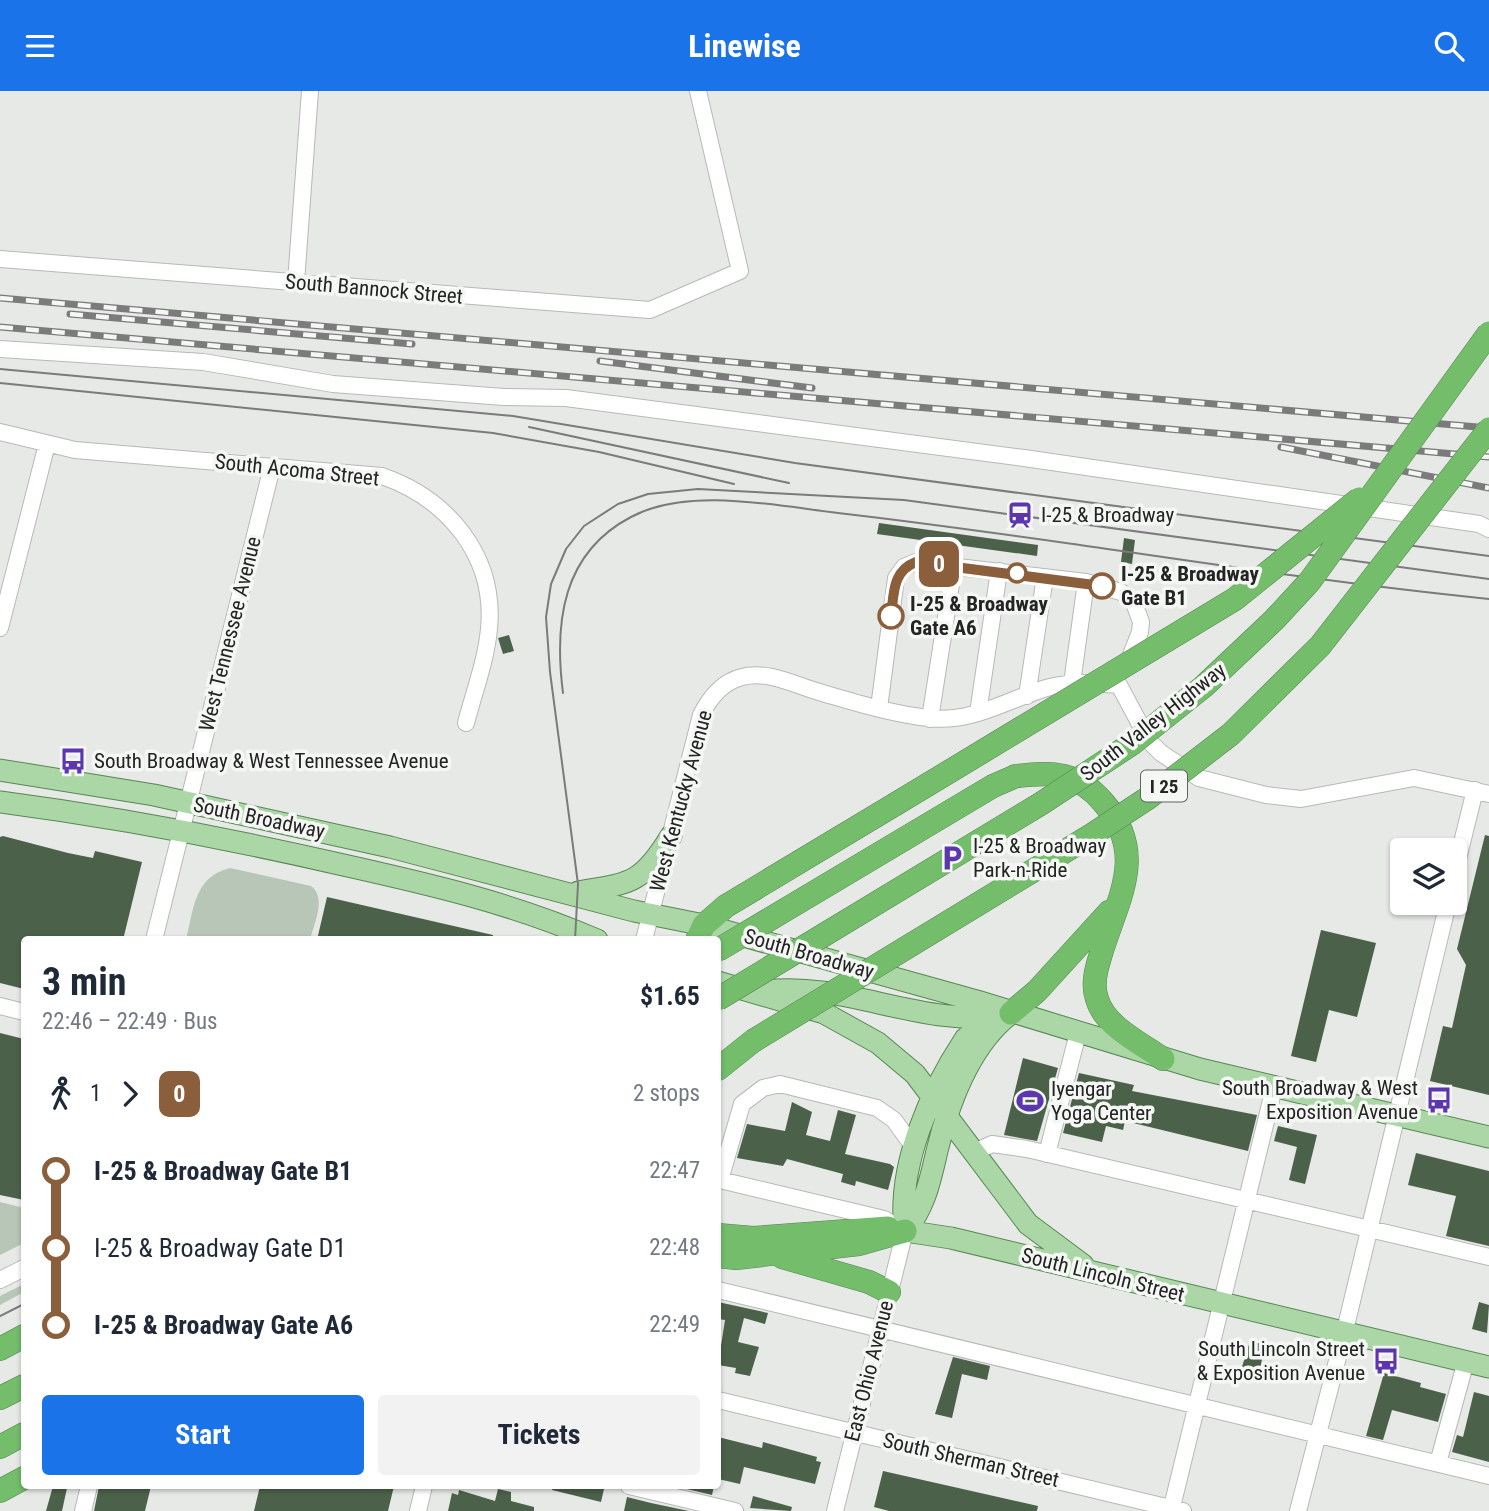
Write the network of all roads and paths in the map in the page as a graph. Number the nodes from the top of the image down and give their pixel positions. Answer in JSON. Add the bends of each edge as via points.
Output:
{"nodes":[{"id":1,"x":310,"y":91,"type":"edge"},
{"id":2,"x":698,"y":91,"type":"edge"},
{"id":3,"x":0,"y":258,"type":"edge"},
{"id":4,"x":296,"y":282,"type":"junction"},
{"id":5,"x":1489,"y":333,"type":"edge"},
{"id":6,"x":0,"y":349,"type":"edge"},
{"id":7,"x":1489,"y":429,"type":"edge"},
{"id":8,"x":0,"y":432,"type":"edge"},
{"id":9,"x":47,"y":444,"type":"junction"},
{"id":10,"x":272,"y":467,"type":"junction"},
{"id":11,"x":1388,"y":474,"type":"junction"},
{"id":12,"x":1489,"y":529,"type":"edge"},
{"id":13,"x":954,"y":565,"type":"junction"},
{"id":14,"x":999,"y":571,"type":"junction"},
{"id":15,"x":1045,"y":577,"type":"junction"},
{"id":16,"x":1086,"y":582,"type":"junction"},
{"id":17,"x":0,"y":628,"type":"edge"},
{"id":18,"x":1072,"y":683,"type":"junction"},
{"id":19,"x":1119,"y":685,"type":"junction"},
{"id":20,"x":1027,"y":696,"type":"junction"},
{"id":21,"x":879,"y":708,"type":"junction"},
{"id":22,"x":978,"y":713,"type":"junction"},
{"id":23,"x":930,"y":719,"type":"junction"},
{"id":24,"x":466,"y":723,"type":"dead end"},
{"id":25,"x":0,"y":770,"type":"edge"},
{"id":26,"x":1482,"y":792,"type":"edge"},
{"id":27,"x":0,"y":802,"type":"edge"},
{"id":28,"x":188,"y":802,"type":"junction"},
{"id":29,"x":181,"y":831,"type":"junction"},
{"id":30,"x":671,"y":836,"type":"junction"},
{"id":31,"x":1466,"y":838,"type":"edge"},
{"id":32,"x":569,"y":894,"type":"junction"},
{"id":33,"x":1118,"y":901,"type":"junction"},
{"id":34,"x":650,"y":915,"type":"junction"},
{"id":35,"x":1445,"y":915,"type":"edge"},
{"id":36,"x":701,"y":932,"type":"edge"},
{"id":37,"x":155,"y":936,"type":"edge"},
{"id":38,"x":587,"y":936,"type":"edge"},
{"id":39,"x":645,"y":936,"type":"edge"},
{"id":40,"x":721,"y":938,"type":"edge"},
{"id":41,"x":721,"y":948,"type":"edge"},
{"id":42,"x":721,"y":983,"type":"edge"},
{"id":43,"x":754,"y":992,"type":"junction"},
{"id":44,"x":721,"y":997,"type":"edge"},
{"id":45,"x":0,"y":1006,"type":"edge"},
{"id":46,"x":21,"y":1011,"type":"edge"},
{"id":47,"x":1004,"y":1018,"type":"junction"},
{"id":48,"x":1078,"y":1033,"type":"junction"},
{"id":49,"x":752,"y":1041,"type":"junction"},
{"id":50,"x":1163,"y":1059,"type":"junction"},
{"id":51,"x":721,"y":1060,"type":"edge"},
{"id":52,"x":721,"y":1067,"type":"edge"},
{"id":53,"x":1274,"y":1087,"type":"junction"},
{"id":54,"x":931,"y":1095,"type":"junction"},
{"id":55,"x":948,"y":1116,"type":"junction"},
{"id":56,"x":1396,"y":1116,"type":"junction"},
{"id":57,"x":1489,"y":1137,"type":"edge"},
{"id":58,"x":915,"y":1149,"type":"junction"},
{"id":59,"x":975,"y":1152,"type":"junction"},
{"id":60,"x":1047,"y":1154,"type":"junction"},
{"id":61,"x":721,"y":1177,"type":"edge"},
{"id":62,"x":721,"y":1180,"type":"edge"},
{"id":63,"x":1247,"y":1200,"type":"junction"},
{"id":64,"x":1369,"y":1228,"type":"junction"},
{"id":65,"x":905,"y":1231,"type":"junction"},
{"id":66,"x":721,"y":1235,"type":"edge"},
{"id":67,"x":769,"y":1254,"type":"junction"},
{"id":68,"x":721,"y":1256,"type":"edge"},
{"id":69,"x":1489,"y":1257,"type":"edge"},
{"id":70,"x":21,"y":1270,"type":"edge"},
{"id":71,"x":1093,"y":1272,"type":"junction"},
{"id":72,"x":0,"y":1280,"type":"edge"},
{"id":73,"x":721,"y":1291,"type":"edge"},
{"id":74,"x":889,"y":1292,"type":"junction"},
{"id":75,"x":1221,"y":1305,"type":"junction"},
{"id":76,"x":880,"y":1329,"type":"junction"},
{"id":77,"x":1345,"y":1330,"type":"junction"},
{"id":78,"x":21,"y":1338,"type":"edge"},
{"id":79,"x":0,"y":1349,"type":"edge"},
{"id":80,"x":1466,"y":1361,"type":"junction"},
{"id":81,"x":1489,"y":1367,"type":"edge"},
{"id":82,"x":21,"y":1388,"type":"edge"},
{"id":83,"x":0,"y":1398,"type":"edge"},
{"id":84,"x":721,"y":1401,"type":"edge"},
{"id":85,"x":1197,"y":1405,"type":"junction"},
{"id":86,"x":854,"y":1432,"type":"junction"},
{"id":87,"x":1319,"y":1434,"type":"junction"},
{"id":88,"x":21,"y":1436,"type":"edge"},
{"id":89,"x":0,"y":1447,"type":"edge"},
{"id":90,"x":1438,"y":1463,"type":"junction"},
{"id":91,"x":1489,"y":1476,"type":"edge"},
{"id":92,"x":21,"y":1480,"type":"edge"},
{"id":93,"x":88,"y":1489,"type":"edge"},
{"id":94,"x":423,"y":1489,"type":"edge"},
{"id":95,"x":642,"y":1489,"type":"edge"},
{"id":96,"x":0,"y":1491,"type":"edge"},
{"id":97,"x":1176,"y":1510,"type":"edge"},
{"id":98,"x":83,"y":1511,"type":"edge"},
{"id":99,"x":418,"y":1511,"type":"edge"},
{"id":100,"x":736,"y":1511,"type":"edge"},
{"id":101,"x":835,"y":1511,"type":"edge"},
{"id":102,"x":1298,"y":1511,"type":"edge"}],
"edges":[{"from":1,"to":4,"type":"street"},
{"from":2,"to":4,"type":"street","name":"South Bannock Street","via":[[740,271],[664,306],[639,312]]},
{"from":3,"to":4,"type":"street","name":"South Bannock Street"},
{"from":5,"to":11,"type":"highway","name":"South Valley Highway","number":"I 25","bridge":true},
{"from":6,"to":12,"type":"street","via":[[203,362],[333,384],[566,398],[1024,458]]},
{"from":7,"to":49,"type":"highway","number":"I 25","bridge":true,"via":[[1320,646],[1231,734],[1090,836]]},
{"from":8,"to":9,"type":"street","name":"South Acoma Street"},
{"from":9,"to":10,"type":"street","name":"South Acoma Street"},
{"from":9,"to":17,"type":"street"},
{"from":10,"to":24,"type":"street","name":"South Acoma Street","via":[[382,476],[423,494],[457,524],[480,563],[489,607],[484,652]]},
{"from":10,"to":28,"type":"street","name":"West Tennessee Avenue"},
{"from":11,"to":36,"type":"highway","bridge":true,"via":[[1235,599],[726,906]]},
{"from":11,"to":44,"type":"highway","name":"South Valley Highway","number":"I 25","bridge":true,"via":[[1310,581],[1274,620],[1150,730],[1042,803]]},
{"from":13,"to":14,"type":"street"},
{"from":13,"to":21,"type":"street","via":[[916,562],[904,567],[896,578]]},
{"from":13,"to":23,"type":"street"},
{"from":14,"to":15,"type":"street"},
{"from":14,"to":22,"type":"street"},
{"from":15,"to":16,"type":"street"},
{"from":15,"to":20,"type":"street"},
{"from":16,"to":18,"type":"street"},
{"from":16,"to":19,"type":"street","via":[[1121,592],[1139,611],[1140,632]]},
{"from":18,"to":19,"type":"street"},
{"from":18,"to":20,"type":"street"},
{"from":19,"to":26,"type":"street","via":[[1149,741],[1199,778],[1301,799],[1414,778]]},
{"from":20,"to":22,"type":"street"},
{"from":21,"to":23,"type":"street"},
{"from":21,"to":30,"type":"street","name":"West Kentucky Avenue","via":[[757,675],[729,682],[716,691],[701,715]]},
{"from":22,"to":23,"type":"street"},
{"from":25,"to":28,"type":"main road","name":"South Broadway"},
{"from":26,"to":31,"type":"street"},
{"from":27,"to":29,"type":"main road","name":"South Broadway"},
{"from":28,"to":29,"type":"street","name":"West Tennessee Avenue"},
{"from":28,"to":32,"type":"main road","name":"South Broadway"},
{"from":29,"to":37,"type":"street","name":"West Tennessee Avenue"},
{"from":29,"to":38,"type":"main road","name":"South Broadway","via":[[474,894]]},
{"from":30,"to":32,"type":"main road","via":[[650,869],[634,879]]},
{"from":30,"to":34,"type":"street","name":"West Kentucky Avenue"},
{"from":32,"to":34,"type":"main road","name":"South Broadway"},
{"from":33,"to":41,"type":"highway","bridge":true,"via":[[1128,870],[1127,845],[1104,803],[1086,785],[1058,773],[1016,776]]},
{"from":33,"to":47,"type":"highway","via":[[1066,960]]},
{"from":33,"to":50,"type":"highway","via":[[1098,964],[1097,1000],[1112,1023]]},
{"from":34,"to":36,"type":"main road","name":"South Broadway"},
{"from":34,"to":39,"type":"street","name":"West Kentucky Avenue"},
{"from":35,"to":56,"type":"street"},
{"from":40,"to":47,"type":"main road","name":"South Broadway"},
{"from":42,"to":43,"type":"main road"},
{"from":43,"to":47,"type":"main road","via":[[796,988],[961,1018]]},
{"from":43,"to":54,"type":"main road","via":[[853,1026],[900,1059]]},
{"from":45,"to":46,"type":"street"},
{"from":47,"to":48,"type":"main road","name":"South Broadway"},
{"from":47,"to":54,"type":"main road","name":"East Ohio Avenue","via":[[965,1039]]},
{"from":47,"to":55,"type":"main road","name":"East Ohio Avenue","via":[[969,1066]]},
{"from":48,"to":50,"type":"main road","name":"South Broadway"},
{"from":48,"to":60,"type":"street"},
{"from":49,"to":51,"type":"highway","number":"I 25"},
{"from":49,"to":52,"type":"highway"},
{"from":50,"to":53,"type":"main road","name":"South Broadway"},
{"from":53,"to":56,"type":"main road","name":"South Broadway"},
{"from":53,"to":63,"type":"street"},
{"from":54,"to":55,"type":"main road"},
{"from":54,"to":58,"type":"main road","name":"East Ohio Avenue"},
{"from":55,"to":59,"type":"main road"},
{"from":55,"to":65,"type":"main road","name":"East Ohio Avenue","via":[[924,1203]]},
{"from":56,"to":57,"type":"main road","name":"South Broadway"},
{"from":56,"to":64,"type":"street"},
{"from":58,"to":61,"type":"street","name":"South Lincoln Street","via":[[894,1120],[877,1108],[772,1084],[742,1104]]},
{"from":58,"to":65,"type":"main road","name":"East Ohio Avenue","via":[[903,1204]]},
{"from":59,"to":60,"type":"street","via":[[992,1145]]},
{"from":59,"to":71,"type":"main road","via":[[1028,1224]]},
{"from":60,"to":63,"type":"street"},
{"from":62,"to":65,"type":"street","name":"South Lincoln Street","via":[[884,1219]]},
{"from":63,"to":64,"type":"street"},
{"from":63,"to":75,"type":"street"},
{"from":64,"to":69,"type":"street"},
{"from":64,"to":77,"type":"street"},
{"from":65,"to":66,"type":"highway","via":[[883,1226],[753,1238]]},
{"from":65,"to":67,"type":"highway","via":[[859,1244]]},
{"from":65,"to":71,"type":"main road","name":"South Lincoln Street"},
{"from":65,"to":74,"type":"street","name":"East Ohio Avenue"},
{"from":67,"to":68,"type":"highway"},
{"from":67,"to":74,"type":"highway"},
{"from":70,"to":72,"type":"street"},
{"from":71,"to":75,"type":"main road","name":"South Lincoln Street"},
{"from":73,"to":76,"type":"street"},
{"from":74,"to":76,"type":"street","name":"East Ohio Avenue"},
{"from":75,"to":77,"type":"main road","name":"South Lincoln Street"},
{"from":75,"to":85,"type":"street"},
{"from":76,"to":85,"type":"street"},
{"from":76,"to":86,"type":"street","name":"East Ohio Avenue"},
{"from":77,"to":80,"type":"main road","name":"South Lincoln Street"},
{"from":77,"to":87,"type":"street"},
{"from":78,"to":79,"type":"highway"},
{"from":80,"to":81,"type":"main road","name":"South Lincoln Street"},
{"from":80,"to":90,"type":"street"},
{"from":82,"to":83,"type":"highway"},
{"from":84,"to":86,"type":"street","name":"South Sherman Street"},
{"from":85,"to":87,"type":"street"},
{"from":85,"to":97,"type":"street"},
{"from":86,"to":97,"type":"street","name":"South Sherman Street"},
{"from":86,"to":101,"type":"street","name":"East Ohio Avenue"},
{"from":87,"to":90,"type":"street"},
{"from":87,"to":102,"type":"street"},
{"from":88,"to":89,"type":"highway"},
{"from":90,"to":91,"type":"street"},
{"from":92,"to":96,"type":"highway"},
{"from":93,"to":98,"type":"street"},
{"from":94,"to":99,"type":"street"},
{"from":95,"to":100,"type":"street"}]}
